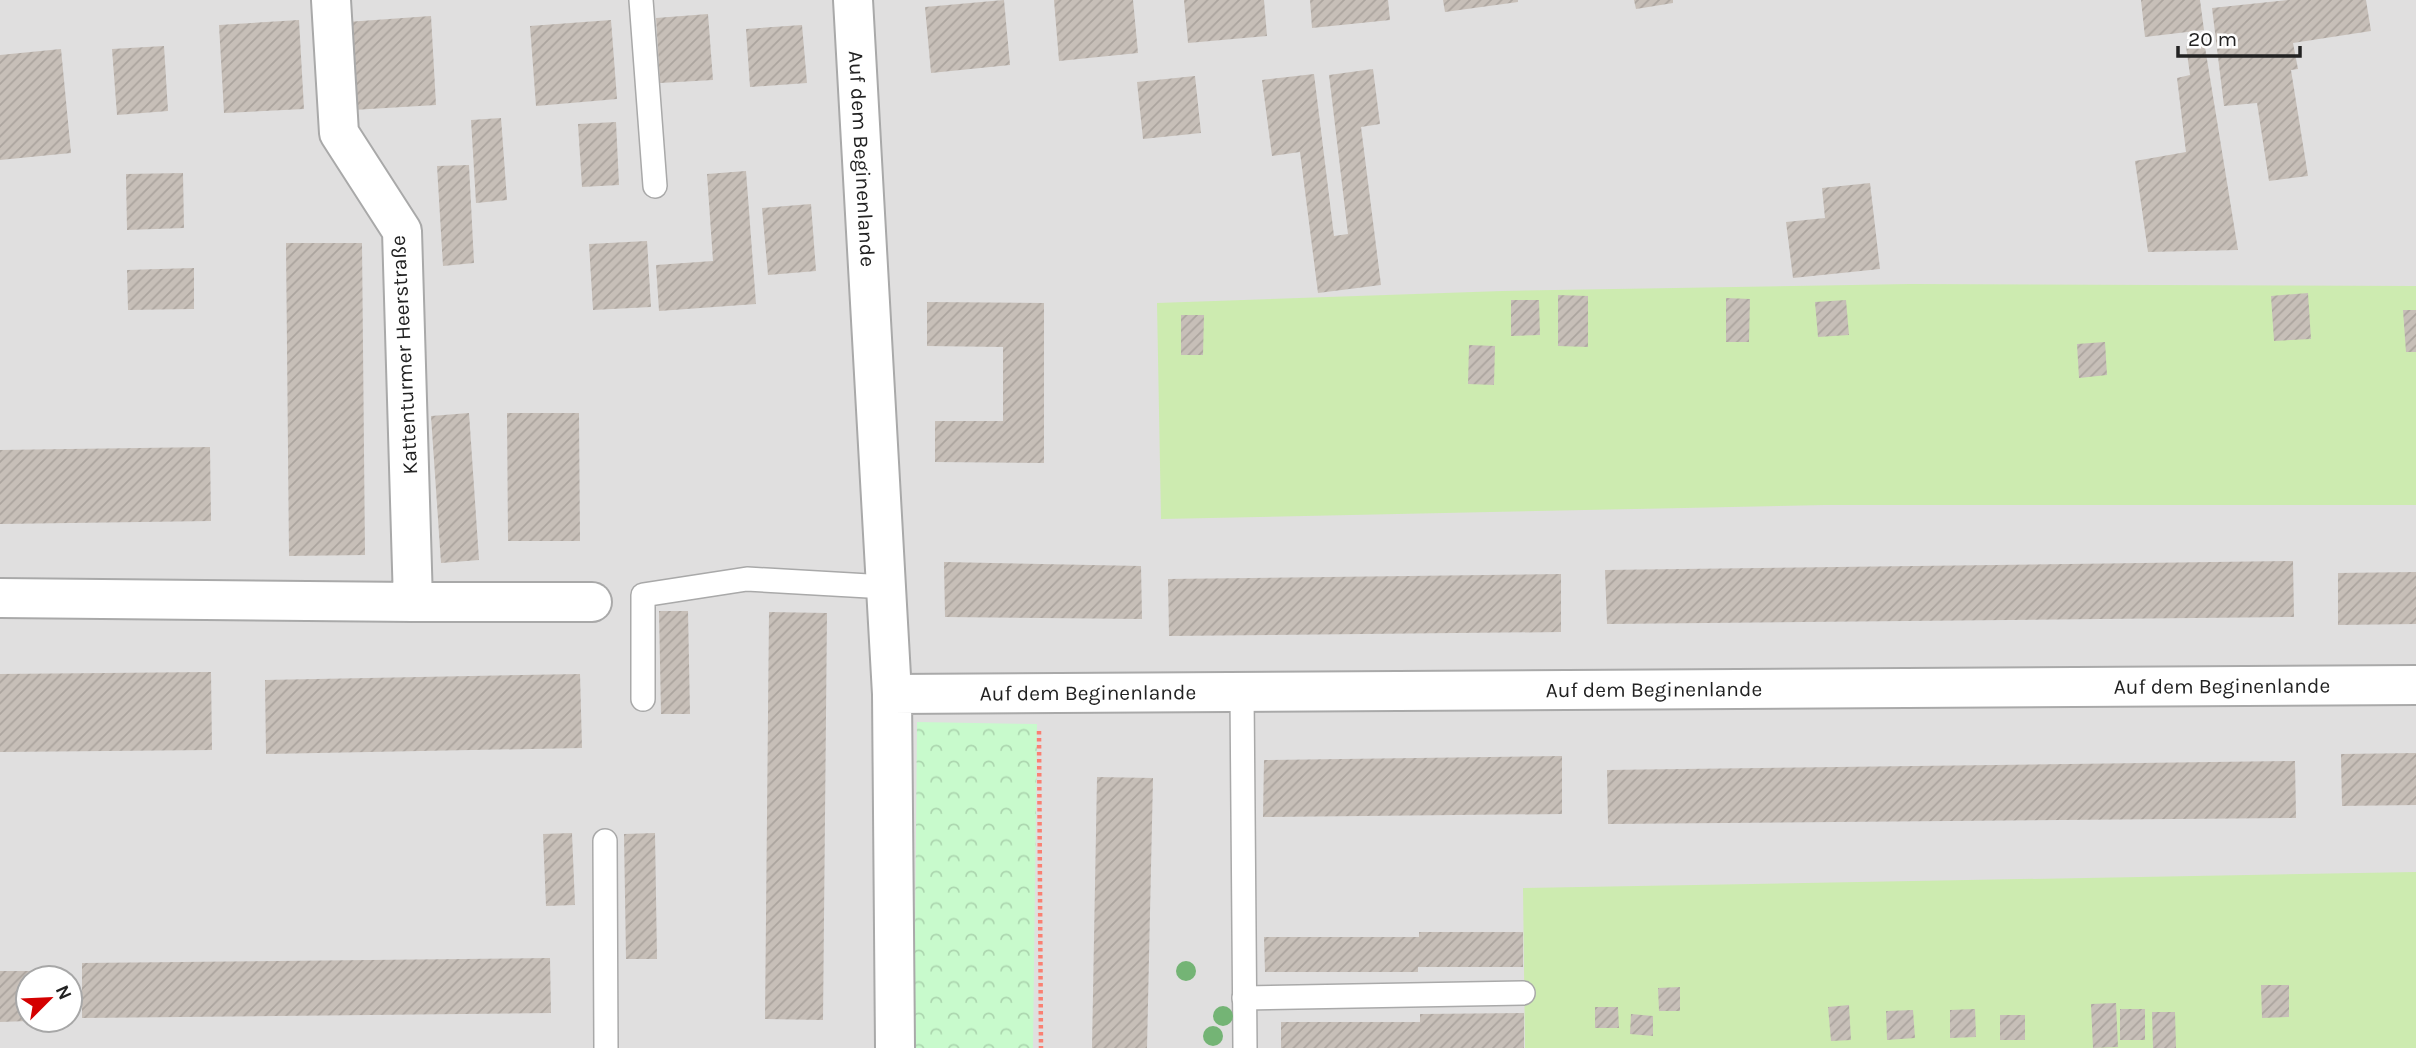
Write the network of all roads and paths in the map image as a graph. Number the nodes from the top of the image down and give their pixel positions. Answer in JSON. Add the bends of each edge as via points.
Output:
{"nodes":[{"id":1,"x":331,"y":0,"type":"edge"},
{"id":2,"x":641,"y":0,"type":"edge"},
{"id":3,"x":853,"y":0,"type":"edge"},
{"id":4,"x":655,"y":186,"type":"dead end"},
{"id":5,"x":886,"y":587,"type":"junction"},
{"id":6,"x":0,"y":598,"type":"edge"},
{"id":7,"x":413,"y":602,"type":"junction"},
{"id":8,"x":592,"y":602,"type":"dead end"},
{"id":9,"x":2416,"y":685,"type":"edge"},
{"id":10,"x":1039,"y":692,"type":"junction"},
{"id":11,"x":1242,"y":693,"type":"junction"},
{"id":12,"x":892,"y":694,"type":"junction"},
{"id":13,"x":643,"y":699,"type":"dead end"},
{"id":14,"x":605,"y":841,"type":"dead end"},
{"id":15,"x":1522,"y":993,"type":"dead end"},
{"id":16,"x":1244,"y":998,"type":"junction"},
{"id":17,"x":606,"y":1048,"type":"edge"},
{"id":18,"x":895,"y":1048,"type":"edge"},
{"id":19,"x":1041,"y":1048,"type":"edge"},
{"id":20,"x":1245,"y":1048,"type":"edge"}],
"edges":[{"from":1,"to":7,"type":"street","name":"Kattenturmer Heerstraße","via":[[339,133],[402,231]]},
{"from":2,"to":4,"type":"lane"},
{"from":3,"to":5,"type":"street","name":"Auf dem Beginenlande"},
{"from":5,"to":12,"type":"street","name":"Auf dem Beginenlande"},
{"from":5,"to":13,"type":"lane","via":[[747,579],[643,595]]},
{"from":6,"to":7,"type":"street"},
{"from":7,"to":8,"type":"street"},
{"from":9,"to":11,"type":"street","name":"Auf dem Beginenlande"},
{"from":10,"to":11,"type":"street","name":"Auf dem Beginenlande"},
{"from":10,"to":12,"type":"street","name":"Auf dem Beginenlande"},
{"from":10,"to":19,"type":"path"},
{"from":11,"to":16,"type":"lane"},
{"from":12,"to":18,"type":"street","name":"Auf dem Beginenlande"},
{"from":14,"to":17,"type":"lane"},
{"from":15,"to":16,"type":"lane"},
{"from":16,"to":20,"type":"lane"}]}
